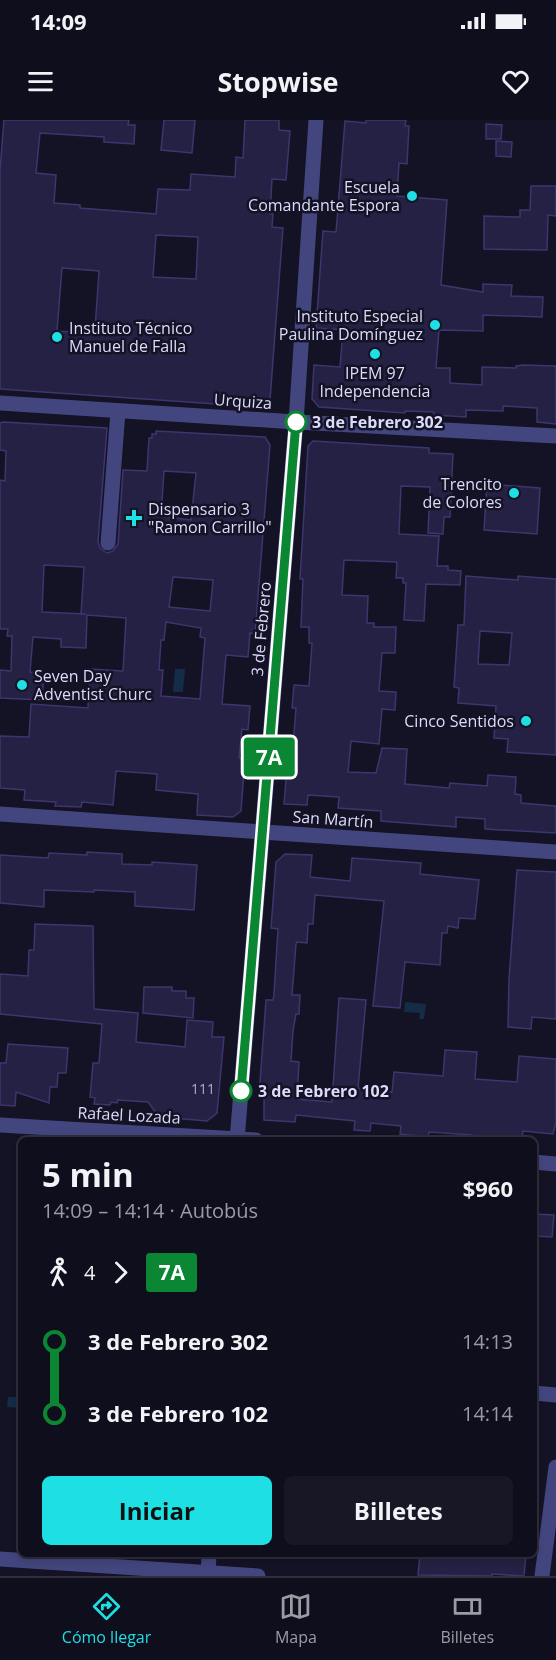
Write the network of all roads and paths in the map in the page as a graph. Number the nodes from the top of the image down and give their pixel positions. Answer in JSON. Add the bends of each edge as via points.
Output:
{"nodes":[{"id":1,"x":316,"y":120,"type":"edge"},
{"id":2,"x":0,"y":403,"type":"edge"},
{"id":3,"x":118,"y":411,"type":"junction"},
{"id":4,"x":296,"y":422,"type":"junction"},
{"id":5,"x":556,"y":436,"type":"edge"},
{"id":6,"x":108,"y":543,"type":"dead end"},
{"id":7,"x":0,"y":814,"type":"edge"},
{"id":8,"x":262,"y":832,"type":"junction"},
{"id":9,"x":556,"y":852,"type":"edge"},
{"id":10,"x":0,"y":1125,"type":"edge"},
{"id":11,"x":203,"y":1137,"type":"edge"},
{"id":12,"x":237,"y":1137,"type":"edge"},
{"id":13,"x":537,"y":1162,"type":"edge"},
{"id":14,"x":556,"y":1164,"type":"edge"},
{"id":15,"x":537,"y":1393,"type":"edge"},
{"id":16,"x":556,"y":1395,"type":"edge"},
{"id":17,"x":556,"y":1467,"type":"edge"},
{"id":18,"x":209,"y":1557,"type":"edge"},
{"id":19,"x":0,"y":1559,"type":"edge"},
{"id":20,"x":208,"y":1574,"type":"edge"},
{"id":21,"x":258,"y":1576,"type":"edge"},
{"id":22,"x":542,"y":1576,"type":"edge"}],
"edges":[{"from":1,"to":4,"type":"street","name":"3 de Febrero"},
{"from":2,"to":3,"type":"street","name":"Urquiza"},
{"from":3,"to":4,"type":"street","name":"Urquiza"},
{"from":3,"to":6,"type":"street"},
{"from":4,"to":5,"type":"street","name":"Urquiza"},
{"from":4,"to":8,"type":"street","name":"3 de Febrero"},
{"from":7,"to":8,"type":"street","name":"San Martín"},
{"from":8,"to":9,"type":"street","name":"San Martín"},
{"from":8,"to":12,"type":"street","name":"3 de Febrero"},
{"from":10,"to":11,"type":"street","name":"Rafael Lozada"},
{"from":13,"to":14,"type":"street"},
{"from":15,"to":16,"type":"street"},
{"from":17,"to":22,"type":"street"},
{"from":18,"to":20,"type":"street"},
{"from":19,"to":20,"type":"street"},
{"from":20,"to":21,"type":"street"}]}
